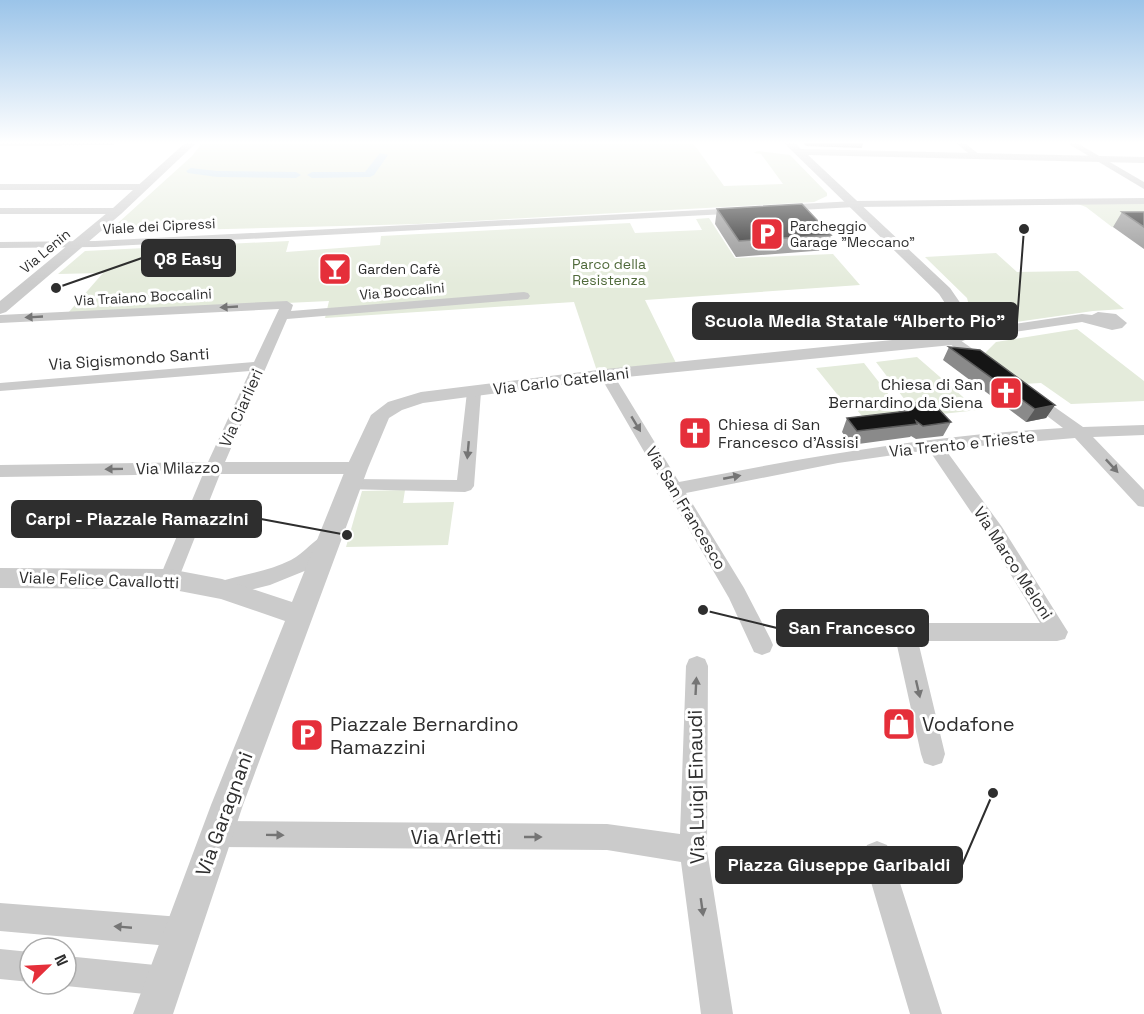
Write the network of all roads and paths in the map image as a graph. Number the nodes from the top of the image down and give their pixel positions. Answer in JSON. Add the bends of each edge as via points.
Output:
{"nodes":[{"id":1,"x":140,"y":190,"type":"edge"},
{"id":2,"x":840,"y":190,"type":"edge"},
{"id":3,"x":1144,"y":201,"type":"edge"},
{"id":4,"x":855,"y":204,"type":"junction"},
{"id":5,"x":774,"y":209,"type":"edge"},
{"id":6,"x":750,"y":210,"type":"edge"},
{"id":7,"x":0,"y":211,"type":"edge"},
{"id":8,"x":117,"y":211,"type":"junction"},
{"id":9,"x":0,"y":245,"type":"edge"},
{"id":10,"x":75,"y":245,"type":"junction"},
{"id":11,"x":524,"y":296,"type":"dead end"},
{"id":12,"x":0,"y":309,"type":"edge"},
{"id":13,"x":285,"y":310,"type":"junction"},
{"id":14,"x":0,"y":319,"type":"edge"},
{"id":15,"x":1098,"y":320,"type":"dead end"},
{"id":16,"x":956,"y":338,"type":"junction"},
{"id":17,"x":261,"y":366,"type":"junction"},
{"id":18,"x":997,"y":373,"type":"edge"},
{"id":19,"x":606,"y":374,"type":"junction"},
{"id":20,"x":1016,"y":386,"type":"edge"},
{"id":21,"x":0,"y":387,"type":"edge"},
{"id":22,"x":474,"y":392,"type":"junction"},
{"id":23,"x":1144,"y":430,"type":"edge"},
{"id":24,"x":1079,"y":432,"type":"junction"},
{"id":25,"x":934,"y":445,"type":"junction"},
{"id":26,"x":214,"y":468,"type":"junction"},
{"id":27,"x":0,"y":471,"type":"edge"},
{"id":28,"x":354,"y":476,"type":"junction"},
{"id":29,"x":674,"y":489,"type":"junction"},
{"id":30,"x":1144,"y":501,"type":"edge"},
{"id":31,"x":330,"y":539,"type":"junction"},
{"id":32,"x":0,"y":578,"type":"edge"},
{"id":33,"x":169,"y":579,"type":"junction"},
{"id":34,"x":222,"y":589,"type":"junction"},
{"id":35,"x":301,"y":616,"type":"junction"},
{"id":36,"x":762,"y":645,"type":"dead end"},
{"id":37,"x":697,"y":666,"type":"dead end"},
{"id":38,"x":933,"y":754,"type":"dead end"},
{"id":39,"x":217,"y":834,"type":"junction"},
{"id":40,"x":693,"y":850,"type":"junction"},
{"id":41,"x":877,"y":855,"type":"dead end"},
{"id":42,"x":0,"y":916,"type":"edge"},
{"id":43,"x":182,"y":932,"type":"junction"},
{"id":44,"x":0,"y":964,"type":"edge"},
{"id":45,"x":18,"y":966,"type":"edge"},
{"id":46,"x":78,"y":972,"type":"edge"},
{"id":47,"x":165,"y":981,"type":"junction"},
{"id":48,"x":153,"y":1014,"type":"edge"},
{"id":49,"x":717,"y":1014,"type":"edge"},
{"id":50,"x":926,"y":1014,"type":"edge"}],
"edges":[{"from":1,"to":8,"type":"street","name":"Via Lenin"},
{"from":2,"to":4,"type":"street"},
{"from":3,"to":4,"type":"street"},
{"from":4,"to":5,"type":"street"},
{"from":4,"to":16,"type":"street","via":[[945,291],[962,317]]},
{"from":6,"to":10,"type":"street","name":"Viale dei Cipressi"},
{"from":7,"to":8,"type":"street"},
{"from":8,"to":10,"type":"street","name":"Via Lenin"},
{"from":9,"to":10,"type":"street","name":"Viale dei Cipressi"},
{"from":10,"to":12,"type":"street","name":"Via Lenin"},
{"from":11,"to":13,"type":"street","name":"Via Boccalini"},
{"from":13,"to":14,"type":"street","name":"Via Traiano Boccalini","one_way":true},
{"from":13,"to":17,"type":"street","name":"Via Ciarlieri"},
{"from":15,"to":16,"type":"street","name":"Via Carlo Catellani","via":[[1082,318]]},
{"from":16,"to":18,"type":"street"},
{"from":16,"to":19,"type":"street","name":"Via Carlo Catellani"},
{"from":17,"to":21,"type":"street","name":"Via Sigismondo Santi"},
{"from":17,"to":26,"type":"street","name":"Via Ciarlieri"},
{"from":19,"to":22,"type":"street","name":"Via Carlo Catellani"},
{"from":19,"to":29,"type":"street","name":"Via San Francesco","one_way":true},
{"from":20,"to":24,"type":"street"},
{"from":22,"to":28,"type":"street","name":"Via Carlo Catellani","via":[[421,398],[381,414]]},
{"from":22,"to":28,"type":"street","one_way":true,"via":[[465,486]]},
{"from":23,"to":24,"type":"street","name":"Via Trento e Trieste"},
{"from":24,"to":25,"type":"street","name":"Via Trento e Trieste"},
{"from":24,"to":30,"type":"street","one_way":true},
{"from":29,"to":25,"type":"street","name":"Via Trento e Trieste","one_way":true,"via":[[795,465]]},
{"from":25,"to":38,"type":"street","name":"Via Marco Meloni","one_way":true,"via":[[995,532],[1057,632],[904,632]]},
{"from":26,"to":27,"type":"street","name":"Via Milazzo","one_way":true},
{"from":26,"to":28,"type":"street","name":"Via Milazzo"},
{"from":26,"to":33,"type":"street","name":"Via Ciarlieri"},
{"from":28,"to":31,"type":"street","name":"Via Carlo Catellani"},
{"from":29,"to":36,"type":"street","name":"Via San Francesco","via":[[737,594]]},
{"from":31,"to":34,"type":"street","via":[[300,565]]},
{"from":31,"to":35,"type":"street","name":"Via Carlo Catellani"},
{"from":32,"to":33,"type":"street","name":"Viale Felice Cavallotti"},
{"from":33,"to":34,"type":"street","name":"Viale Felice Cavallotti"},
{"from":34,"to":35,"type":"street","name":"Viale Felice Cavallotti"},
{"from":35,"to":39,"type":"street","name":"Via Garagnani"},
{"from":40,"to":37,"type":"street","name":"Via Luigi Einaudi","one_way":true},
{"from":39,"to":40,"type":"street","name":"Via Arletti","one_way":true,"via":[[607,837]]},
{"from":39,"to":43,"type":"street","name":"Via Garagnani"},
{"from":40,"to":49,"type":"street","name":"Via Luigi Einaudi","one_way":true},
{"from":41,"to":50,"type":"street"},
{"from":43,"to":42,"type":"street","one_way":true},
{"from":43,"to":47,"type":"street","name":"Via Garagnani"},
{"from":44,"to":45,"type":"street"},
{"from":46,"to":47,"type":"street"},
{"from":47,"to":48,"type":"street","name":"Via Garagnani"}]}
